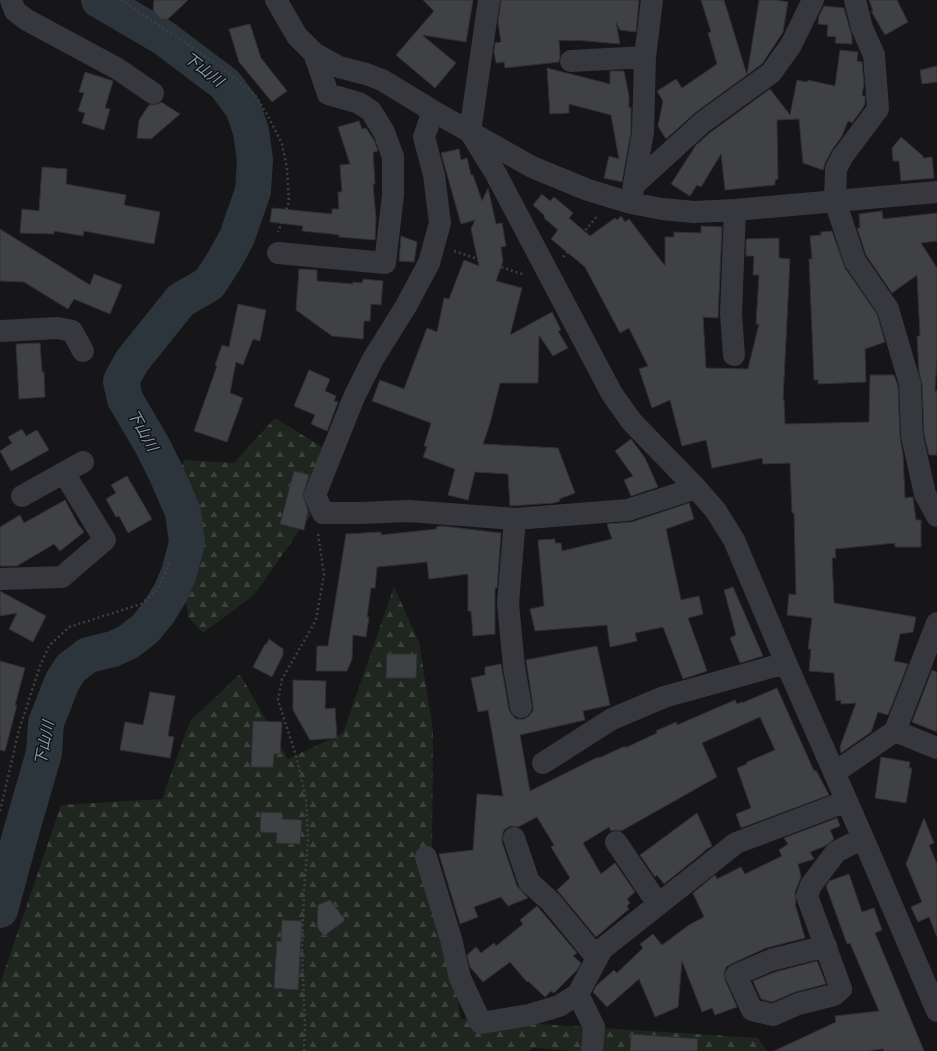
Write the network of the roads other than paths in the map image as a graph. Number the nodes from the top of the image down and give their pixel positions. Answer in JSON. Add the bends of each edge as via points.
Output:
{"nodes":[{"id":1,"x":11,"y":0,"type":"edge"},
{"id":2,"x":276,"y":0,"type":"edge"},
{"id":3,"x":488,"y":0,"type":"edge"},
{"id":4,"x":652,"y":0,"type":"edge"},
{"id":5,"x":813,"y":0,"type":"edge"},
{"id":6,"x":855,"y":0,"type":"edge"},
{"id":7,"x":314,"y":53,"type":"junction"},
{"id":8,"x":645,"y":57,"type":"junction"},
{"id":9,"x":571,"y":61,"type":"dead end"},
{"id":10,"x":153,"y":93,"type":"dead end"},
{"id":11,"x":433,"y":111,"type":"junction"},
{"id":12,"x":470,"y":132,"type":"junction"},
{"id":13,"x":937,"y":192,"type":"edge"},
{"id":14,"x":626,"y":195,"type":"junction"},
{"id":15,"x":835,"y":201,"type":"junction"},
{"id":16,"x":735,"y":210,"type":"junction"},
{"id":17,"x":278,"y":253,"type":"road end"},
{"id":18,"x":0,"y":331,"type":"edge"},
{"id":19,"x":83,"y":350,"type":"dead end"},
{"id":20,"x":734,"y":356,"type":"dead end"},
{"id":21,"x":83,"y":462,"type":"dead end"},
{"id":22,"x":64,"y":473,"type":"junction"},
{"id":23,"x":696,"y":488,"type":"junction"},
{"id":24,"x":22,"y":496,"type":"dead end"},
{"id":25,"x":937,"y":516,"type":"edge"},
{"id":26,"x":515,"y":519,"type":"junction"},
{"id":27,"x":0,"y":580,"type":"edge"},
{"id":28,"x":937,"y":623,"type":"edge"},
{"id":29,"x":786,"y":663,"type":"junction"},
{"id":30,"x":522,"y":707,"type":"dead end"},
{"id":31,"x":895,"y":731,"type":"junction"},
{"id":32,"x":937,"y":748,"type":"edge"},
{"id":33,"x":543,"y":763,"type":"dead end"},
{"id":34,"x":834,"y":773,"type":"junction"},
{"id":35,"x":847,"y":801,"type":"junction"},
{"id":36,"x":514,"y":838,"type":"dead end"},
{"id":37,"x":863,"y":838,"type":"junction"},
{"id":38,"x":616,"y":842,"type":"dead end"},
{"id":39,"x":426,"y":857,"type":"dead end"},
{"id":40,"x":658,"y":904,"type":"junction"},
{"id":41,"x":826,"y":946,"type":"dead end"},
{"id":42,"x":597,"y":958,"type":"junction"},
{"id":43,"x":578,"y":994,"type":"junction"},
{"id":44,"x":937,"y":1011,"type":"edge"},
{"id":45,"x":592,"y":1051,"type":"edge"}],
"edges":[{"from":1,"to":10,"type":"street","via":[[15,11],[27,20],[118,69]]},
{"from":2,"to":7,"type":"street","via":[[297,36]]},
{"from":3,"to":12,"type":"street"},
{"from":4,"to":8,"type":"street"},
{"from":5,"to":14,"type":"street","via":[[791,45],[771,73],[703,122]]},
{"from":6,"to":15,"type":"street","via":[[862,28],[874,55],[878,109],[836,169]]},
{"from":7,"to":11,"type":"street","via":[[340,67],[382,80]]},
{"from":7,"to":17,"type":"street","via":[[328,94],[359,103],[371,111],[384,132],[393,157],[393,195],[386,263]]},
{"from":8,"to":9,"type":"street"},
{"from":8,"to":14,"type":"street","via":[[643,132]]},
{"from":11,"to":12,"type":"street"},
{"from":11,"to":26,"type":"street","via":[[424,137],[434,175],[440,223],[429,263],[406,306],[372,359],[314,495],[323,513],[409,511]]},
{"from":12,"to":14,"type":"street","via":[[532,167],[588,190]]},
{"from":12,"to":23,"type":"street","via":[[496,174],[612,394],[632,422]]},
{"from":13,"to":15,"type":"street"},
{"from":14,"to":16,"type":"street","via":[[662,208],[694,212]]},
{"from":15,"to":16,"type":"street"},
{"from":15,"to":25,"type":"street","via":[[855,261],[888,309],[910,384],[912,436],[925,494]]},
{"from":16,"to":20,"type":"street","via":[[731,314]]},
{"from":18,"to":19,"type":"street","via":[[58,328],[72,331]]},
{"from":21,"to":22,"type":"street"},
{"from":22,"to":24,"type":"street"},
{"from":22,"to":27,"type":"street","via":[[106,540],[62,577]]},
{"from":23,"to":26,"type":"street","via":[[628,510]]},
{"from":23,"to":29,"type":"street","via":[[716,511],[734,540]]},
{"from":26,"to":30,"type":"street","via":[[508,603],[514,667]]},
{"from":28,"to":31,"type":"street"},
{"from":29,"to":33,"type":"street","via":[[664,697],[612,719]]},
{"from":29,"to":34,"type":"street"},
{"from":31,"to":32,"type":"street"},
{"from":31,"to":34,"type":"street"},
{"from":34,"to":35,"type":"street"},
{"from":35,"to":37,"type":"street"},
{"from":35,"to":40,"type":"street","via":[[736,843]]},
{"from":36,"to":42,"type":"street","via":[[529,882],[551,902]]},
{"from":37,"to":41,"type":"street","via":[[836,852],[811,885],[807,896]]},
{"from":37,"to":44,"type":"street"},
{"from":38,"to":40,"type":"street"},
{"from":39,"to":43,"type":"street","via":[[460,978],[481,1022],[529,1015],[559,1006]]},
{"from":40,"to":42,"type":"street","via":[[602,949]]},
{"from":42,"to":43,"type":"street"},
{"from":43,"to":45,"type":"street","via":[[594,1027]]}]}
